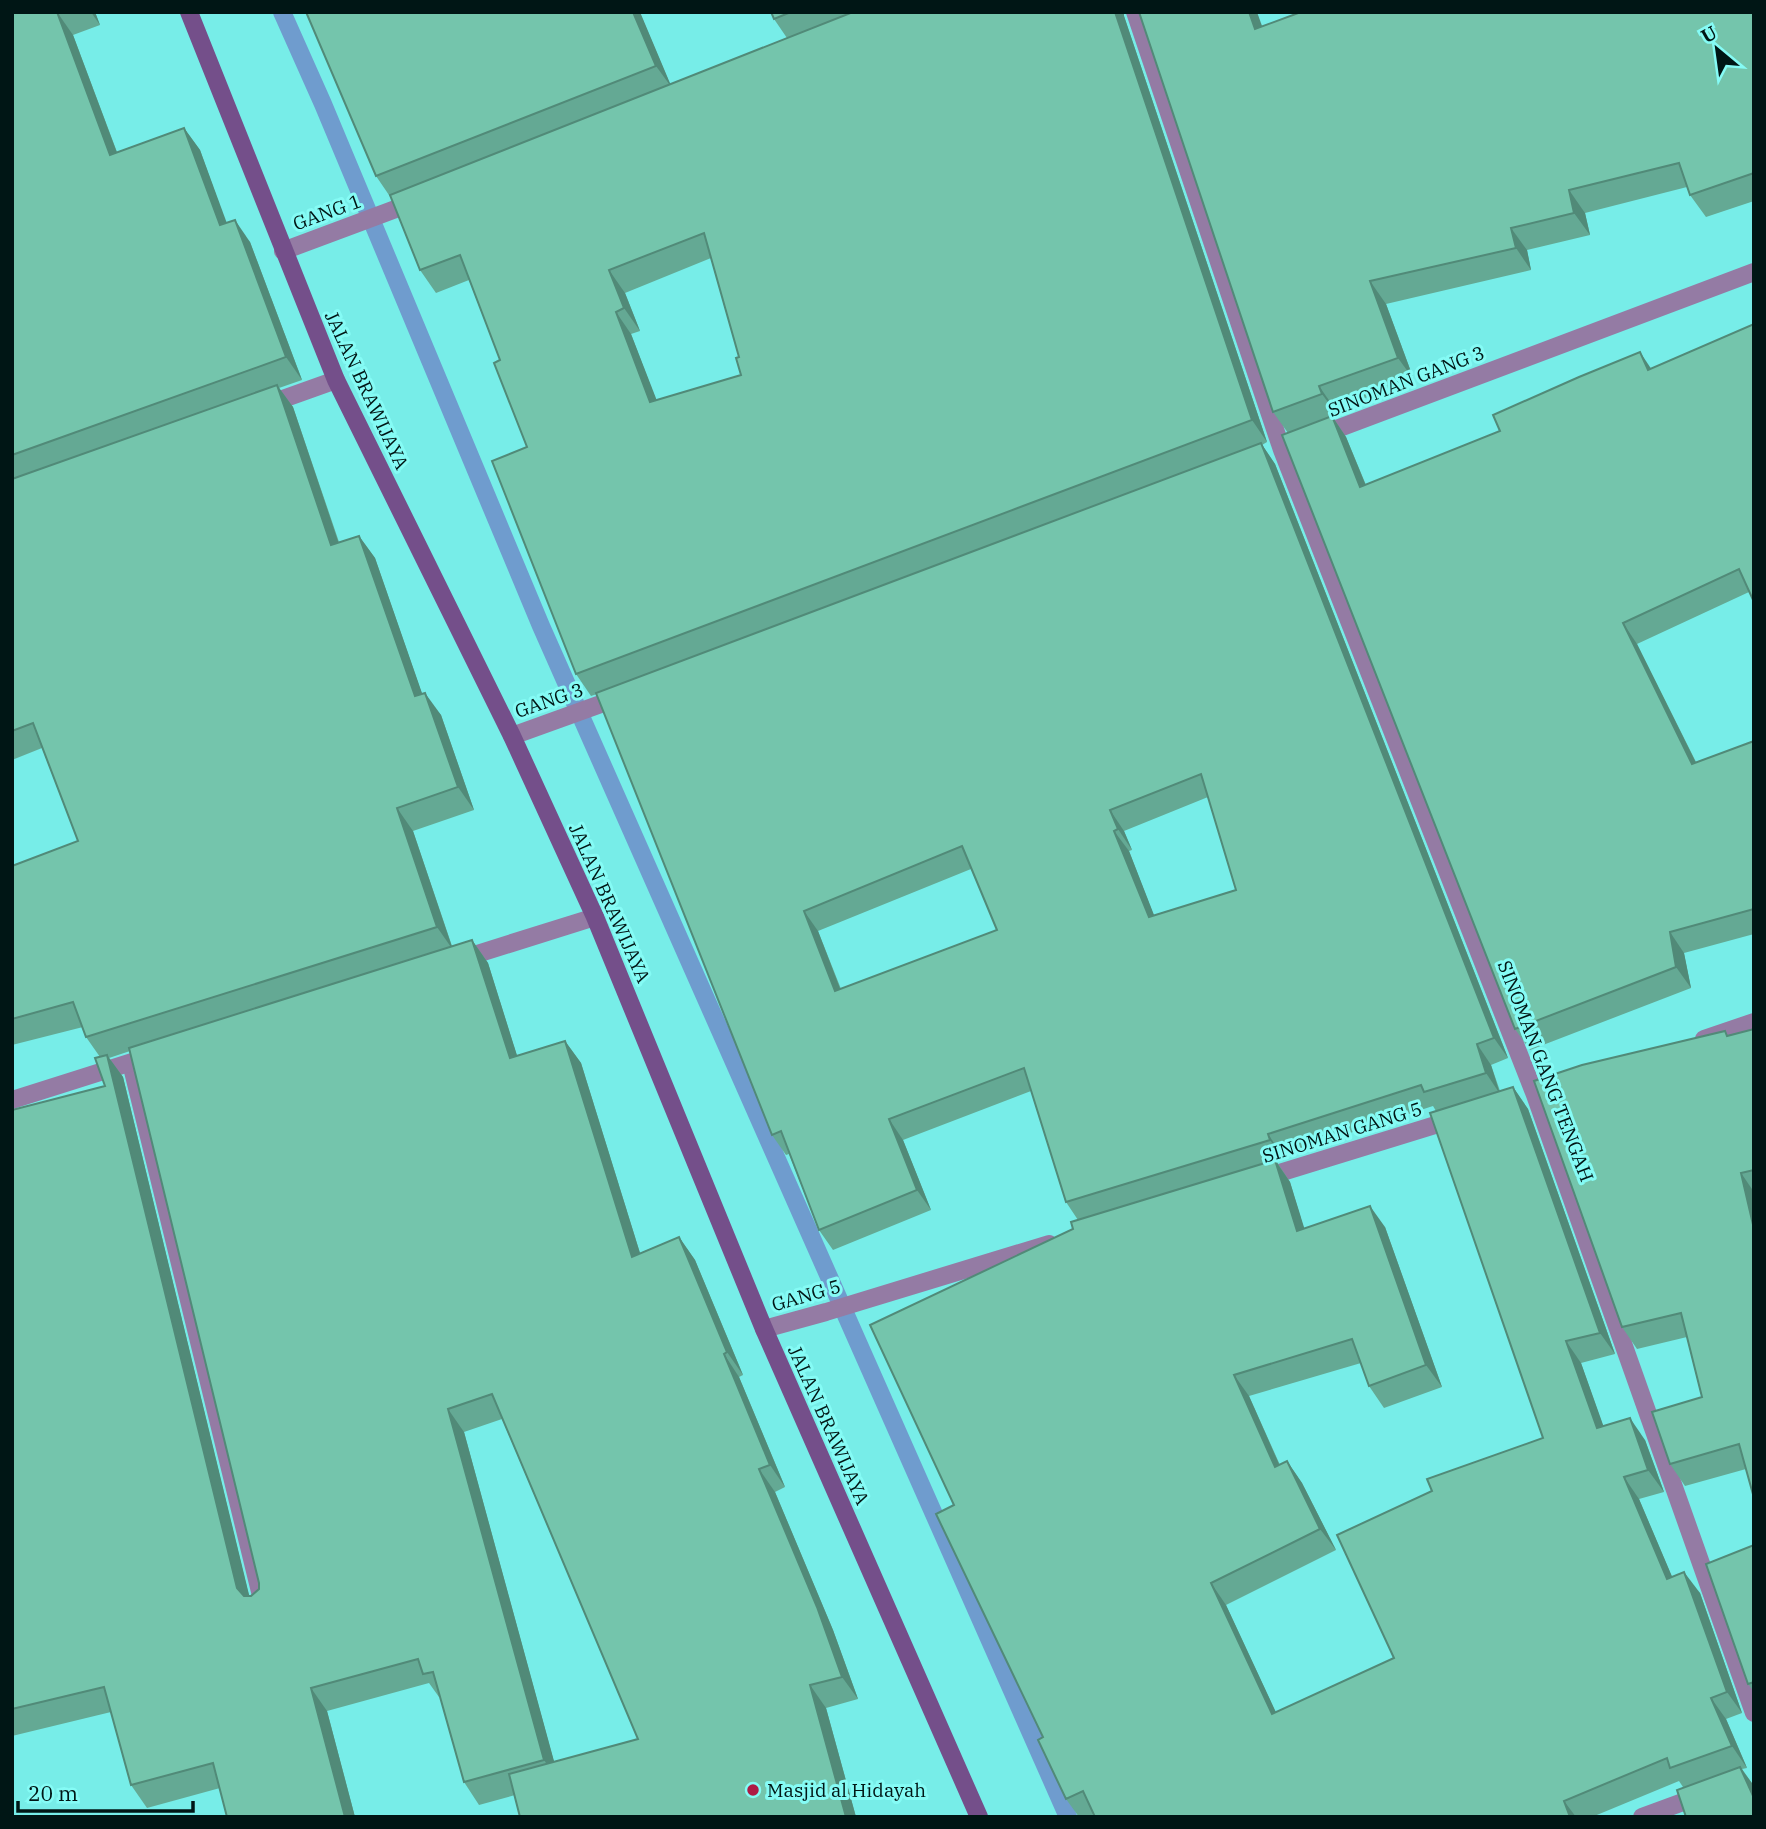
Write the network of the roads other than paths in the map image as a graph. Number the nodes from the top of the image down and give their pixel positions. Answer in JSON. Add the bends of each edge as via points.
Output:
{"nodes":[{"id":1,"x":189,"y":12,"type":"edge"},
{"id":2,"x":1135,"y":12,"type":"edge"},
{"id":3,"x":437,"y":193,"type":"edge"},
{"id":4,"x":283,"y":251,"type":"junction"},
{"id":5,"x":1754,"y":272,"type":"edge"},
{"id":6,"x":336,"y":380,"type":"junction"},
{"id":7,"x":245,"y":412,"type":"edge"},
{"id":8,"x":1276,"y":452,"type":"junction"},
{"id":9,"x":640,"y":689,"type":"edge"},
{"id":10,"x":512,"y":736,"type":"junction"},
{"id":11,"x":595,"y":917,"type":"junction"},
{"id":12,"x":444,"y":964,"type":"edge"},
{"id":13,"x":1754,"y":1022,"type":"edge"},
{"id":14,"x":1689,"y":1043,"type":"edge"},
{"id":15,"x":170,"y":1050,"type":"edge"},
{"id":16,"x":131,"y":1063,"type":"junction"},
{"id":17,"x":12,"y":1100,"type":"edge"},
{"id":18,"x":1469,"y":1115,"type":"edge"},
{"id":19,"x":1244,"y":1184,"type":"edge"},
{"id":20,"x":1072,"y":1237,"type":"edge"},
{"id":21,"x":764,"y":1329,"type":"junction"},
{"id":22,"x":264,"y":1608,"type":"edge"},
{"id":23,"x":1754,"y":1713,"type":"edge"},
{"id":24,"x":1717,"y":1790,"type":"edge"},
{"id":25,"x":979,"y":1817,"type":"edge"},
{"id":26,"x":1642,"y":1817,"type":"edge"}],
"edges":[{"from":1,"to":4,"type":"main road","name":"JALAN BRAWIJAYA"},
{"from":2,"to":8,"type":"street","name":"SINOMAN GANG TENGAH"},
{"from":3,"to":4,"type":"street","name":"GANG 1"},
{"from":4,"to":6,"type":"main road","name":"JALAN BRAWIJAYA"},
{"from":5,"to":8,"type":"street","name":"SINOMAN GANG 3"},
{"from":6,"to":7,"type":"street"},
{"from":6,"to":10,"type":"main road","name":"JALAN BRAWIJAYA"},
{"from":8,"to":23,"type":"street","name":"SINOMAN GANG TENGAH","via":[[1535,1095]]},
{"from":9,"to":10,"type":"street","name":"GANG 3"},
{"from":10,"to":11,"type":"main road","name":"JALAN BRAWIJAYA"},
{"from":11,"to":12,"type":"street"},
{"from":11,"to":21,"type":"main road","name":"JALAN BRAWIJAYA"},
{"from":13,"to":14,"type":"street"},
{"from":15,"to":16,"type":"street"},
{"from":16,"to":17,"type":"street"},
{"from":16,"to":22,"type":"street"},
{"from":18,"to":19,"type":"street","name":"SINOMAN GANG 5"},
{"from":20,"to":21,"type":"street","name":"GANG 5"},
{"from":21,"to":25,"type":"main road","name":"JALAN BRAWIJAYA"},
{"from":24,"to":26,"type":"street"}]}
